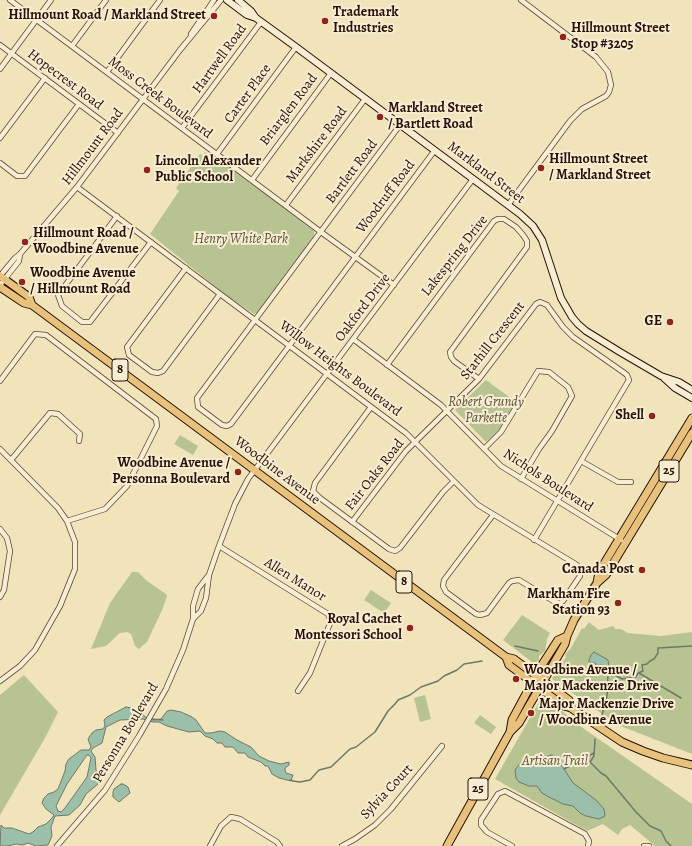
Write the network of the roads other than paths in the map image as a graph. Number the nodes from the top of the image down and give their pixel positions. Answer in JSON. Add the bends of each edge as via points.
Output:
{"nodes":[{"id":1,"x":10,"y":0,"type":"edge"},
{"id":2,"x":51,"y":0,"type":"edge"},
{"id":3,"x":106,"y":0,"type":"edge"},
{"id":4,"x":160,"y":0,"type":"edge"},
{"id":5,"x":214,"y":0,"type":"edge"},
{"id":6,"x":221,"y":0,"type":"edge"},
{"id":7,"x":227,"y":0,"type":"edge"},
{"id":8,"x":238,"y":0,"type":"edge"},
{"id":9,"x":521,"y":0,"type":"edge"},
{"id":10,"x":37,"y":20,"type":"junction"},
{"id":11,"x":258,"y":20,"type":"junction"},
{"id":12,"x":0,"y":45,"type":"edge"},
{"id":13,"x":72,"y":46,"type":"junction"},
{"id":14,"x":296,"y":47,"type":"junction"},
{"id":15,"x":180,"y":50,"type":"junction"},
{"id":16,"x":12,"y":54,"type":"junction"},
{"id":17,"x":0,"y":69,"type":"edge"},
{"id":18,"x":107,"y":72,"type":"junction"},
{"id":19,"x":331,"y":73,"type":"junction"},
{"id":20,"x":45,"y":78,"type":"junction"},
{"id":21,"x":144,"y":99,"type":"junction"},
{"id":22,"x":365,"y":99,"type":"junction"},
{"id":23,"x":79,"y":104,"type":"junction"},
{"id":24,"x":400,"y":125,"type":"junction"},
{"id":25,"x":182,"y":128,"type":"junction"},
{"id":26,"x":118,"y":133,"type":"junction"},
{"id":27,"x":0,"y":138,"type":"edge"},
{"id":28,"x":435,"y":150,"type":"junction"},
{"id":29,"x":217,"y":154,"type":"junction"},
{"id":30,"x":0,"y":163,"type":"edge"},
{"id":31,"x":473,"y":179,"type":"junction"},
{"id":32,"x":252,"y":180,"type":"junction"},
{"id":33,"x":78,"y":187,"type":"junction"},
{"id":34,"x":286,"y":205,"type":"junction"},
{"id":35,"x":508,"y":205,"type":"junction"},
{"id":36,"x":116,"y":216,"type":"junction"},
{"id":37,"x":321,"y":232,"type":"junction"},
{"id":38,"x":151,"y":242,"type":"junction"},
{"id":39,"x":355,"y":257,"type":"junction"},
{"id":40,"x":186,"y":268,"type":"junction"},
{"id":41,"x":1,"y":277,"type":"edge"},
{"id":42,"x":394,"y":285,"type":"junction"},
{"id":43,"x":0,"y":286,"type":"edge"},
{"id":44,"x":220,"y":294,"type":"junction"},
{"id":45,"x":32,"y":304,"type":"junction"},
{"id":46,"x":255,"y":320,"type":"junction"},
{"id":47,"x":353,"y":339,"type":"junction"},
{"id":48,"x":290,"y":345,"type":"junction"},
{"id":49,"x":387,"y":364,"type":"junction"},
{"id":50,"x":327,"y":374,"type":"junction"},
{"id":51,"x":662,"y":376,"type":"junction"},
{"id":52,"x":479,"y":380,"type":"junction"},
{"id":53,"x":0,"y":381,"type":"edge"},
{"id":54,"x":692,"y":390,"type":"edge"},
{"id":55,"x":692,"y":398,"type":"edge"},
{"id":56,"x":371,"y":407,"type":"junction"},
{"id":57,"x":447,"y":411,"type":"junction"},
{"id":58,"x":692,"y":418,"type":"edge"},
{"id":59,"x":692,"y":433,"type":"edge"},
{"id":60,"x":79,"y":441,"type":"dead end"},
{"id":61,"x":415,"y":441,"type":"junction"},
{"id":62,"x":0,"y":449,"type":"edge"},
{"id":63,"x":484,"y":449,"type":"junction"},
{"id":64,"x":11,"y":460,"type":"junction"},
{"id":65,"x":581,"y":461,"type":"junction"},
{"id":66,"x":254,"y":470,"type":"junction"},
{"id":67,"x":521,"y":479,"type":"junction"},
{"id":68,"x":454,"y":481,"type":"junction"},
{"id":69,"x":631,"y":482,"type":"dead end"},
{"id":70,"x":557,"y":501,"type":"junction"},
{"id":71,"x":493,"y":515,"type":"junction"},
{"id":72,"x":67,"y":521,"type":"junction"},
{"id":73,"x":352,"y":522,"type":"junction"},
{"id":74,"x":0,"y":529,"type":"edge"},
{"id":75,"x":619,"y":539,"type":"junction"},
{"id":76,"x":534,"y":540,"type":"junction"},
{"id":77,"x":625,"y":543,"type":"junction"},
{"id":78,"x":219,"y":546,"type":"junction"},
{"id":79,"x":209,"y":575,"type":"junction"},
{"id":80,"x":597,"y":583,"type":"junction"},
{"id":81,"x":0,"y":597,"type":"edge"},
{"id":82,"x":193,"y":619,"type":"junction"},
{"id":83,"x":567,"y":636,"type":"junction"},
{"id":84,"x":534,"y":679,"type":"junction"},
{"id":85,"x":0,"y":681,"type":"edge"},
{"id":86,"x":543,"y":681,"type":"junction"},
{"id":87,"x":540,"y":688,"type":"junction"},
{"id":88,"x":298,"y":691,"type":"dead end"},
{"id":89,"x":571,"y":708,"type":"junction"},
{"id":90,"x":510,"y":732,"type":"junction"},
{"id":91,"x":442,"y":746,"type":"dead end"},
{"id":92,"x":692,"y":765,"type":"edge"},
{"id":93,"x":57,"y":846,"type":"edge"},
{"id":94,"x":210,"y":846,"type":"edge"},
{"id":95,"x":280,"y":846,"type":"edge"},
{"id":96,"x":342,"y":846,"type":"edge"},
{"id":97,"x":447,"y":846,"type":"edge"},
{"id":98,"x":512,"y":846,"type":"edge"},
{"id":99,"x":588,"y":846,"type":"edge"},
{"id":100,"x":644,"y":846,"type":"edge"},
{"id":101,"x":649,"y":846,"type":"edge"}],
"edges":[{"from":1,"to":10,"type":"street","name":"Moss Creek Boulevard"},
{"from":2,"to":10,"type":"street"},
{"from":3,"to":13,"type":"street"},
{"from":4,"to":18,"type":"street"},
{"from":5,"to":15,"type":"street","name":"Hillmount Road"},
{"from":6,"to":15,"type":"street","name":"Hillmount Road"},
{"from":7,"to":11,"type":"street","name":"Markland Street"},
{"from":8,"to":11,"type":"street","name":"Markland Street"},
{"from":9,"to":35,"type":"street","via":[[596,57],[608,72],[611,85],[606,96],[582,109],[570,121]]},
{"from":10,"to":13,"type":"street","name":"Moss Creek Boulevard"},
{"from":10,"to":16,"type":"street"},
{"from":11,"to":14,"type":"street","name":"Markland Street"},
{"from":11,"to":25,"type":"street","name":"Hartwell Road"},
{"from":12,"to":16,"type":"street","name":"Hopecrest Road"},
{"from":13,"to":18,"type":"street","name":"Moss Creek Boulevard"},
{"from":14,"to":19,"type":"street","name":"Markland Street"},
{"from":14,"to":29,"type":"street","name":"Carter Place"},
{"from":15,"to":21,"type":"street","name":"Hillmount Road"},
{"from":16,"to":17,"type":"street"},
{"from":16,"to":20,"type":"street","name":"Hopecrest Road"},
{"from":18,"to":21,"type":"street","name":"Moss Creek Boulevard"},
{"from":19,"to":22,"type":"street","name":"Markland Street"},
{"from":19,"to":32,"type":"street","name":"Briarglen Road"},
{"from":20,"to":23,"type":"street","name":"Hopecrest Road"},
{"from":20,"to":27,"type":"street"},
{"from":21,"to":25,"type":"street","name":"Moss Creek Boulevard"},
{"from":21,"to":26,"type":"street","name":"Hillmount Road"},
{"from":22,"to":24,"type":"street","name":"Markland Street"},
{"from":22,"to":34,"type":"street","name":"Markshire Road"},
{"from":23,"to":26,"type":"street","name":"Hopecrest Road"},
{"from":23,"to":30,"type":"street","via":[[25,176],[17,176]]},
{"from":24,"to":28,"type":"street","name":"Markland Street"},
{"from":24,"to":37,"type":"street","name":"Bartlett Road"},
{"from":25,"to":29,"type":"street","name":"Moss Creek Boulevard"},
{"from":26,"to":33,"type":"street","name":"Hillmount Road"},
{"from":28,"to":31,"type":"street","name":"Markland Street"},
{"from":28,"to":39,"type":"street","name":"Woodruff Road"},
{"from":29,"to":32,"type":"street","name":"Moss Creek Boulevard"},
{"from":31,"to":35,"type":"street","name":"Markland Street"},
{"from":31,"to":42,"type":"street","name":"Oakford Drive"},
{"from":32,"to":34,"type":"street","name":"Moss Creek Boulevard"},
{"from":33,"to":36,"type":"street","name":"Willow Heights Boulevard"},
{"from":33,"to":41,"type":"street","name":"Hillmount Road","via":[[20,254],[19,261]]},
{"from":34,"to":37,"type":"street","name":"Moss Creek Boulevard"},
{"from":35,"to":51,"type":"street","name":"Markland Street","via":[[527,220],[542,240],[561,298],[572,316],[586,331]]},
{"from":36,"to":38,"type":"street","name":"Willow Heights Boulevard"},
{"from":36,"to":38,"type":"street","via":[[58,295],[62,306],[82,322],[90,322]]},
{"from":37,"to":39,"type":"street","name":"Moss Creek Boulevard"},
{"from":37,"to":46,"type":"street","name":"Bartlett Road"},
{"from":38,"to":40,"type":"street","name":"Willow Heights Boulevard"},
{"from":39,"to":42,"type":"street","name":"Moss Creek Boulevard"},
{"from":39,"to":48,"type":"street","name":"Woodruff Road"},
{"from":40,"to":44,"type":"street","name":"Willow Heights Boulevard"},
{"from":40,"to":44,"type":"street","via":[[127,347],[129,355],[152,372],[158,374],[163,371]]},
{"from":41,"to":43,"type":"street","name":"Hillmount Road"},
{"from":41,"to":45,"type":"main road","name":"Woodbine Avenue","number":"8","via":[[29,297]]},
{"from":42,"to":47,"type":"street","name":"Oakford Drive"},
{"from":43,"to":45,"type":"main road","name":"Woodbine Avenue","number":"8","via":[[24,303]]},
{"from":44,"to":46,"type":"street","name":"Willow Heights Boulevard"},
{"from":45,"to":66,"type":"main road","name":"Woodbine Avenue","number":"8"},
{"from":46,"to":48,"type":"street","name":"Willow Heights Boulevard"},
{"from":46,"to":48,"type":"street","name":"Woodruff Road","via":[[196,398],[198,407],[222,425],[231,424]]},
{"from":47,"to":49,"type":"street","name":"Nichols Boulevard"},
{"from":47,"to":50,"type":"street","name":"Oakford Drive"},
{"from":48,"to":50,"type":"street","name":"Willow Heights Boulevard"},
{"from":49,"to":52,"type":"street","name":"Lakespring Drive","via":[[494,221],[504,219],[523,235],[527,247],[450,352],[454,361]]},
{"from":49,"to":57,"type":"street","name":"Nichols Boulevard"},
{"from":50,"to":56,"type":"street","name":"Willow Heights Boulevard"},
{"from":50,"to":66,"type":"street","name":"Oakford Drive"},
{"from":51,"to":54,"type":"street","name":"Markland Street"},
{"from":51,"to":55,"type":"street","name":"Markland Street"},
{"from":52,"to":57,"type":"street","name":"Starhill Crescent"},
{"from":52,"to":65,"type":"street","name":"Starhill Crescent","via":[[536,304],[545,303],[571,335],[627,375],[629,380]]},
{"from":53,"to":72,"type":"street","via":[[35,334],[46,335],[156,419],[158,426],[127,486],[105,509]]},
{"from":56,"to":61,"type":"street","name":"Willow Heights Boulevard"},
{"from":56,"to":73,"type":"street","via":[[313,487],[320,498]]},
{"from":57,"to":61,"type":"street","name":"Starhill Crescent"},
{"from":57,"to":63,"type":"street","name":"Nichols Boulevard"},
{"from":58,"to":75,"type":"main road","number":"25"},
{"from":59,"to":77,"type":"main road","number":"25"},
{"from":60,"to":64,"type":"street","via":[[80,434],[58,414],[50,413]]},
{"from":61,"to":68,"type":"street","name":"Willow Heights Boulevard"},
{"from":61,"to":73,"type":"street","name":"Fair Oaks Road"},
{"from":62,"to":64,"type":"street"},
{"from":63,"to":67,"type":"street","name":"Nichols Boulevard","via":[[499,464]]},
{"from":63,"to":67,"type":"street","via":[[501,432],[538,371],[549,372],[568,387],[572,396]]},
{"from":64,"to":72,"type":"street","via":[[58,508]]},
{"from":65,"to":69,"type":"street","via":[[618,482]]},
{"from":65,"to":70,"type":"street","name":"Starhill Crescent"},
{"from":66,"to":78,"type":"street","name":"Personna Boulevard","via":[[235,504]]},
{"from":66,"to":84,"type":"main road","name":"Woodbine Avenue","number":"8","via":[[506,657],[514,659]]},
{"from":67,"to":70,"type":"street","name":"Nichols Boulevard"},
{"from":68,"to":71,"type":"street","name":"Willow Heights Boulevard","via":[[475,502]]},
{"from":68,"to":73,"type":"street","via":[[398,550],[392,551]]},
{"from":70,"to":75,"type":"street","name":"Nichols Boulevard"},
{"from":70,"to":76,"type":"street","name":"Starhill Crescent"},
{"from":71,"to":76,"type":"street","name":"Willow Heights Boulevard"},
{"from":71,"to":76,"type":"street","name":"Willow Heights Boulevard","via":[[443,583],[446,592],[476,614],[487,613],[509,582],[515,580],[555,602],[560,603],[566,599],[581,573],[579,567]]},
{"from":72,"to":85,"type":"street","via":[[75,542],[75,569],[60,606],[35,650],[20,666]]},
{"from":74,"to":81,"type":"street","via":[[7,538],[10,551],[4,590]]},
{"from":75,"to":77,"type":"street","name":"Nichols Boulevard"},
{"from":75,"to":80,"type":"main road","number":"25","via":[[599,572]]},
{"from":77,"to":80,"type":"main road","number":"25","via":[[606,575]]},
{"from":78,"to":79,"type":"street","name":"Personna Boulevard"},
{"from":78,"to":88,"type":"street","name":"Allen Manor","via":[[328,614],[331,620],[310,673]]},
{"from":79,"to":82,"type":"street","name":"Personna Boulevard","via":[[206,598],[201,611]]},
{"from":79,"to":82,"type":"street","name":"Personna Boulevard","via":[[198,589],[193,606]]},
{"from":80,"to":83,"type":"main road","number":"25"},
{"from":82,"to":93,"type":"street","name":"Personna Boulevard","via":[[166,689],[139,736],[105,790]]},
{"from":83,"to":84,"type":"main road","number":"25","via":[[558,640]]},
{"from":83,"to":86,"type":"main road","number":"25"},
{"from":84,"to":86,"type":"main road","name":"Woodbine Avenue","number":"8"},
{"from":84,"to":87,"type":"main road","name":"Woodbine Avenue","number":"8"},
{"from":84,"to":90,"type":"main road","number":"25","via":[[512,720]]},
{"from":86,"to":87,"type":"main road","number":"25"},
{"from":86,"to":89,"type":"main road","name":"Woodbine Avenue","number":"8","via":[[569,700]]},
{"from":87,"to":89,"type":"main road","name":"Woodbine Avenue","number":"8","via":[[564,706]]},
{"from":87,"to":90,"type":"main road","number":"25","via":[[519,724]]},
{"from":89,"to":92,"type":"main road","name":"Woodbine Avenue","number":"8","via":[[622,742],[663,758]]},
{"from":90,"to":97,"type":"main road","number":"25"},
{"from":91,"to":96,"type":"street","name":"Sylvia Court","via":[[392,809],[375,825]]},
{"from":94,"to":95,"type":"street","via":[[221,826],[231,817],[240,819]]},
{"from":98,"to":99,"type":"street","via":[[487,832],[481,825],[498,794],[505,791],[585,834],[589,841]]},
{"from":100,"to":101,"type":"street"}]}
